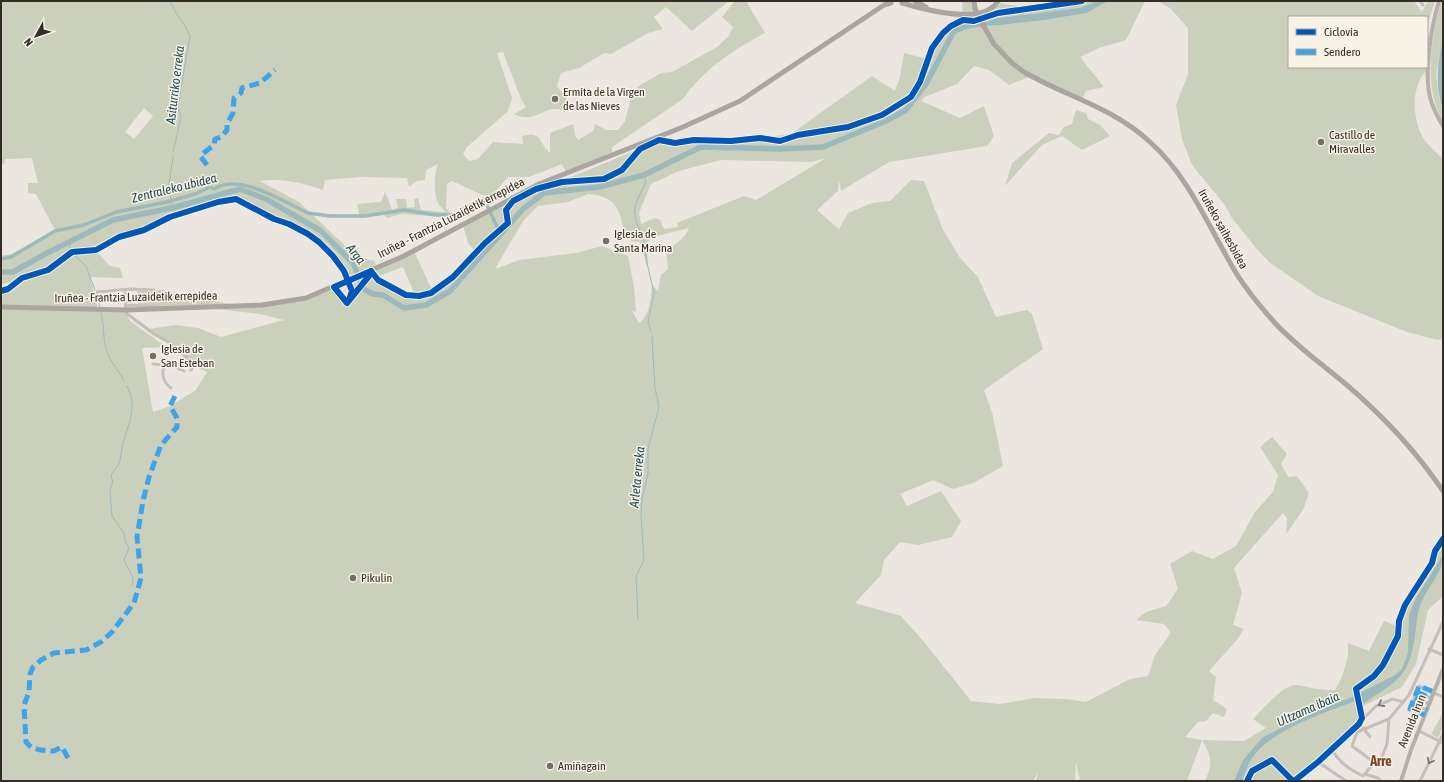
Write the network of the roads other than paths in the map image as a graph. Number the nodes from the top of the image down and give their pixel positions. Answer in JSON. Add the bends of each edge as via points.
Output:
{"nodes":[{"id":1,"x":882,"y":1,"type":"edge"},
{"id":2,"x":915,"y":1,"type":"edge"},
{"id":3,"x":997,"y":1,"type":"edge"},
{"id":4,"x":1420,"y":1,"type":"edge"},
{"id":5,"x":1439,"y":1,"type":"edge"},
{"id":6,"x":890,"y":2,"type":"edge"},
{"id":7,"x":903,"y":2,"type":"edge"},
{"id":8,"x":974,"y":3,"type":"edge"},
{"id":9,"x":1423,"y":5,"type":"dead end"},
{"id":10,"x":930,"y":9,"type":"junction"},
{"id":11,"x":872,"y":13,"type":"junction"},
{"id":12,"x":1443,"y":126,"type":"edge"},
{"id":13,"x":125,"y":290,"type":"junction"},
{"id":14,"x":154,"y":290,"type":"dead end"},
{"id":15,"x":97,"y":292,"type":"dead end"},
{"id":16,"x":1,"y":307,"type":"edge"},
{"id":17,"x":126,"y":309,"type":"junction"},
{"id":18,"x":191,"y":362,"type":"junction"},
{"id":19,"x":154,"y":364,"type":"dead end"},
{"id":20,"x":167,"y":364,"type":"junction"},
{"id":21,"x":191,"y":370,"type":"dead end"},
{"id":22,"x":184,"y":371,"type":"dead end"},
{"id":23,"x":171,"y":388,"type":"dead end"},
{"id":24,"x":1443,"y":492,"type":"edge"},
{"id":25,"x":1443,"y":622,"type":"edge"},
{"id":26,"x":1429,"y":649,"type":"junction"},
{"id":27,"x":1443,"y":655,"type":"edge"},
{"id":28,"x":1443,"y":669,"type":"edge"},
{"id":29,"x":1417,"y":692,"type":"junction"},
{"id":30,"x":1434,"y":692,"type":"junction"},
{"id":31,"x":1443,"y":697,"type":"edge"},
{"id":32,"x":1414,"y":698,"type":"junction"},
{"id":33,"x":1431,"y":698,"type":"junction"},
{"id":34,"x":1402,"y":702,"type":"junction"},
{"id":35,"x":1412,"y":704,"type":"junction"},
{"id":36,"x":1429,"y":704,"type":"junction"},
{"id":37,"x":1410,"y":709,"type":"dead end"},
{"id":38,"x":1427,"y":710,"type":"junction"},
{"id":39,"x":1389,"y":720,"type":"junction"},
{"id":40,"x":1363,"y":728,"type":"junction"},
{"id":41,"x":1356,"y":730,"type":"junction"},
{"id":42,"x":1419,"y":731,"type":"junction"},
{"id":43,"x":1443,"y":734,"type":"edge"},
{"id":44,"x":1370,"y":737,"type":"dead end"},
{"id":45,"x":1441,"y":742,"type":"edge"},
{"id":46,"x":1332,"y":750,"type":"junction"},
{"id":47,"x":1274,"y":761,"type":"dead end"},
{"id":48,"x":1318,"y":762,"type":"junction"},
{"id":49,"x":1372,"y":765,"type":"junction"},
{"id":50,"x":1364,"y":775,"type":"junction"},
{"id":51,"x":1360,"y":780,"type":"edge"},
{"id":52,"x":1293,"y":781,"type":"edge"},
{"id":53,"x":1346,"y":781,"type":"edge"},
{"id":54,"x":1381,"y":781,"type":"edge"},
{"id":55,"x":1401,"y":781,"type":"edge"},
{"id":56,"x":1420,"y":781,"type":"edge"}],
"edges":[{"from":1,"to":11,"type":"highway"},
{"from":2,"to":10,"type":"highway"},
{"from":3,"to":10,"type":"highway","via":[[986,12],[969,15]]},
{"from":4,"to":9,"type":"street"},
{"from":5,"to":12,"type":"main road","via":[[1433,20],[1429,89],[1433,108]]},
{"from":6,"to":7,"type":"highway"},
{"from":6,"to":11,"type":"highway"},
{"from":7,"to":10,"type":"highway"},
{"from":8,"to":24,"type":"highway","name":"Iruñeko saihesbidea","bridge":true,"via":[[978,18],[994,44],[1012,63],[1024,72],[1118,117],[1160,152],[1191,192],[1233,268],[1254,299],[1299,347],[1347,385],[1392,426]]},
{"from":11,"to":17,"type":"highway","name":"Iruñea - Frantzia Luzaidetik errepidea","via":[[740,100],[683,127],[539,184],[437,240],[306,298],[277,304]]},
{"from":13,"to":14,"type":"street"},
{"from":13,"to":15,"type":"street"},
{"from":13,"to":17,"type":"street"},
{"from":16,"to":17,"type":"highway","name":"Iruñea - Frantzia Luzaidetik errepidea"},
{"from":17,"to":18,"type":"street","via":[[126,313],[172,344]]},
{"from":18,"to":20,"type":"street","via":[[186,365]]},
{"from":18,"to":21,"type":"street"},
{"from":19,"to":20,"type":"street"},
{"from":20,"to":22,"type":"street"},
{"from":20,"to":23,"type":"street","via":[[163,371],[166,384]]},
{"from":25,"to":26,"type":"street"},
{"from":26,"to":27,"type":"street"},
{"from":26,"to":34,"type":"street","via":[[1409,695]]},
{"from":28,"to":30,"type":"main road","name":"Avenida Irun"},
{"from":29,"to":30,"type":"street","via":[[1419,686]]},
{"from":29,"to":32,"type":"street"},
{"from":29,"to":33,"type":"street"},
{"from":30,"to":31,"type":"street"},
{"from":30,"to":33,"type":"main road","name":"Avenida Irun"},
{"from":32,"to":35,"type":"street"},
{"from":32,"to":36,"type":"street"},
{"from":33,"to":36,"type":"main road","name":"Avenida Irun"},
{"from":34,"to":39,"type":"street"},
{"from":34,"to":41,"type":"street","one_way":true,"via":[[1393,699],[1376,706],[1362,718]]},
{"from":35,"to":37,"type":"street"},
{"from":35,"to":38,"type":"street"},
{"from":36,"to":38,"type":"main road","name":"Avenida Irun"},
{"from":38,"to":42,"type":"main road","name":"Avenida Irun"},
{"from":39,"to":40,"type":"street"},
{"from":39,"to":49,"type":"street","via":[[1387,744],[1379,764]]},
{"from":40,"to":41,"type":"street"},
{"from":40,"to":44,"type":"street"},
{"from":41,"to":46,"type":"street"},
{"from":41,"to":49,"type":"street","via":[[1352,746],[1371,760]]},
{"from":42,"to":45,"type":"street"},
{"from":42,"to":55,"type":"main road","name":"Avenida Irun"},
{"from":43,"to":45,"type":"street"},
{"from":45,"to":56,"type":"street","one_way":true},
{"from":46,"to":48,"type":"street"},
{"from":46,"to":50,"type":"street","via":[[1340,763]]},
{"from":47,"to":52,"type":"street"},
{"from":48,"to":52,"type":"street"},
{"from":48,"to":53,"type":"street"},
{"from":49,"to":50,"type":"street"},
{"from":50,"to":51,"type":"street"},
{"from":50,"to":54,"type":"street"}]}
